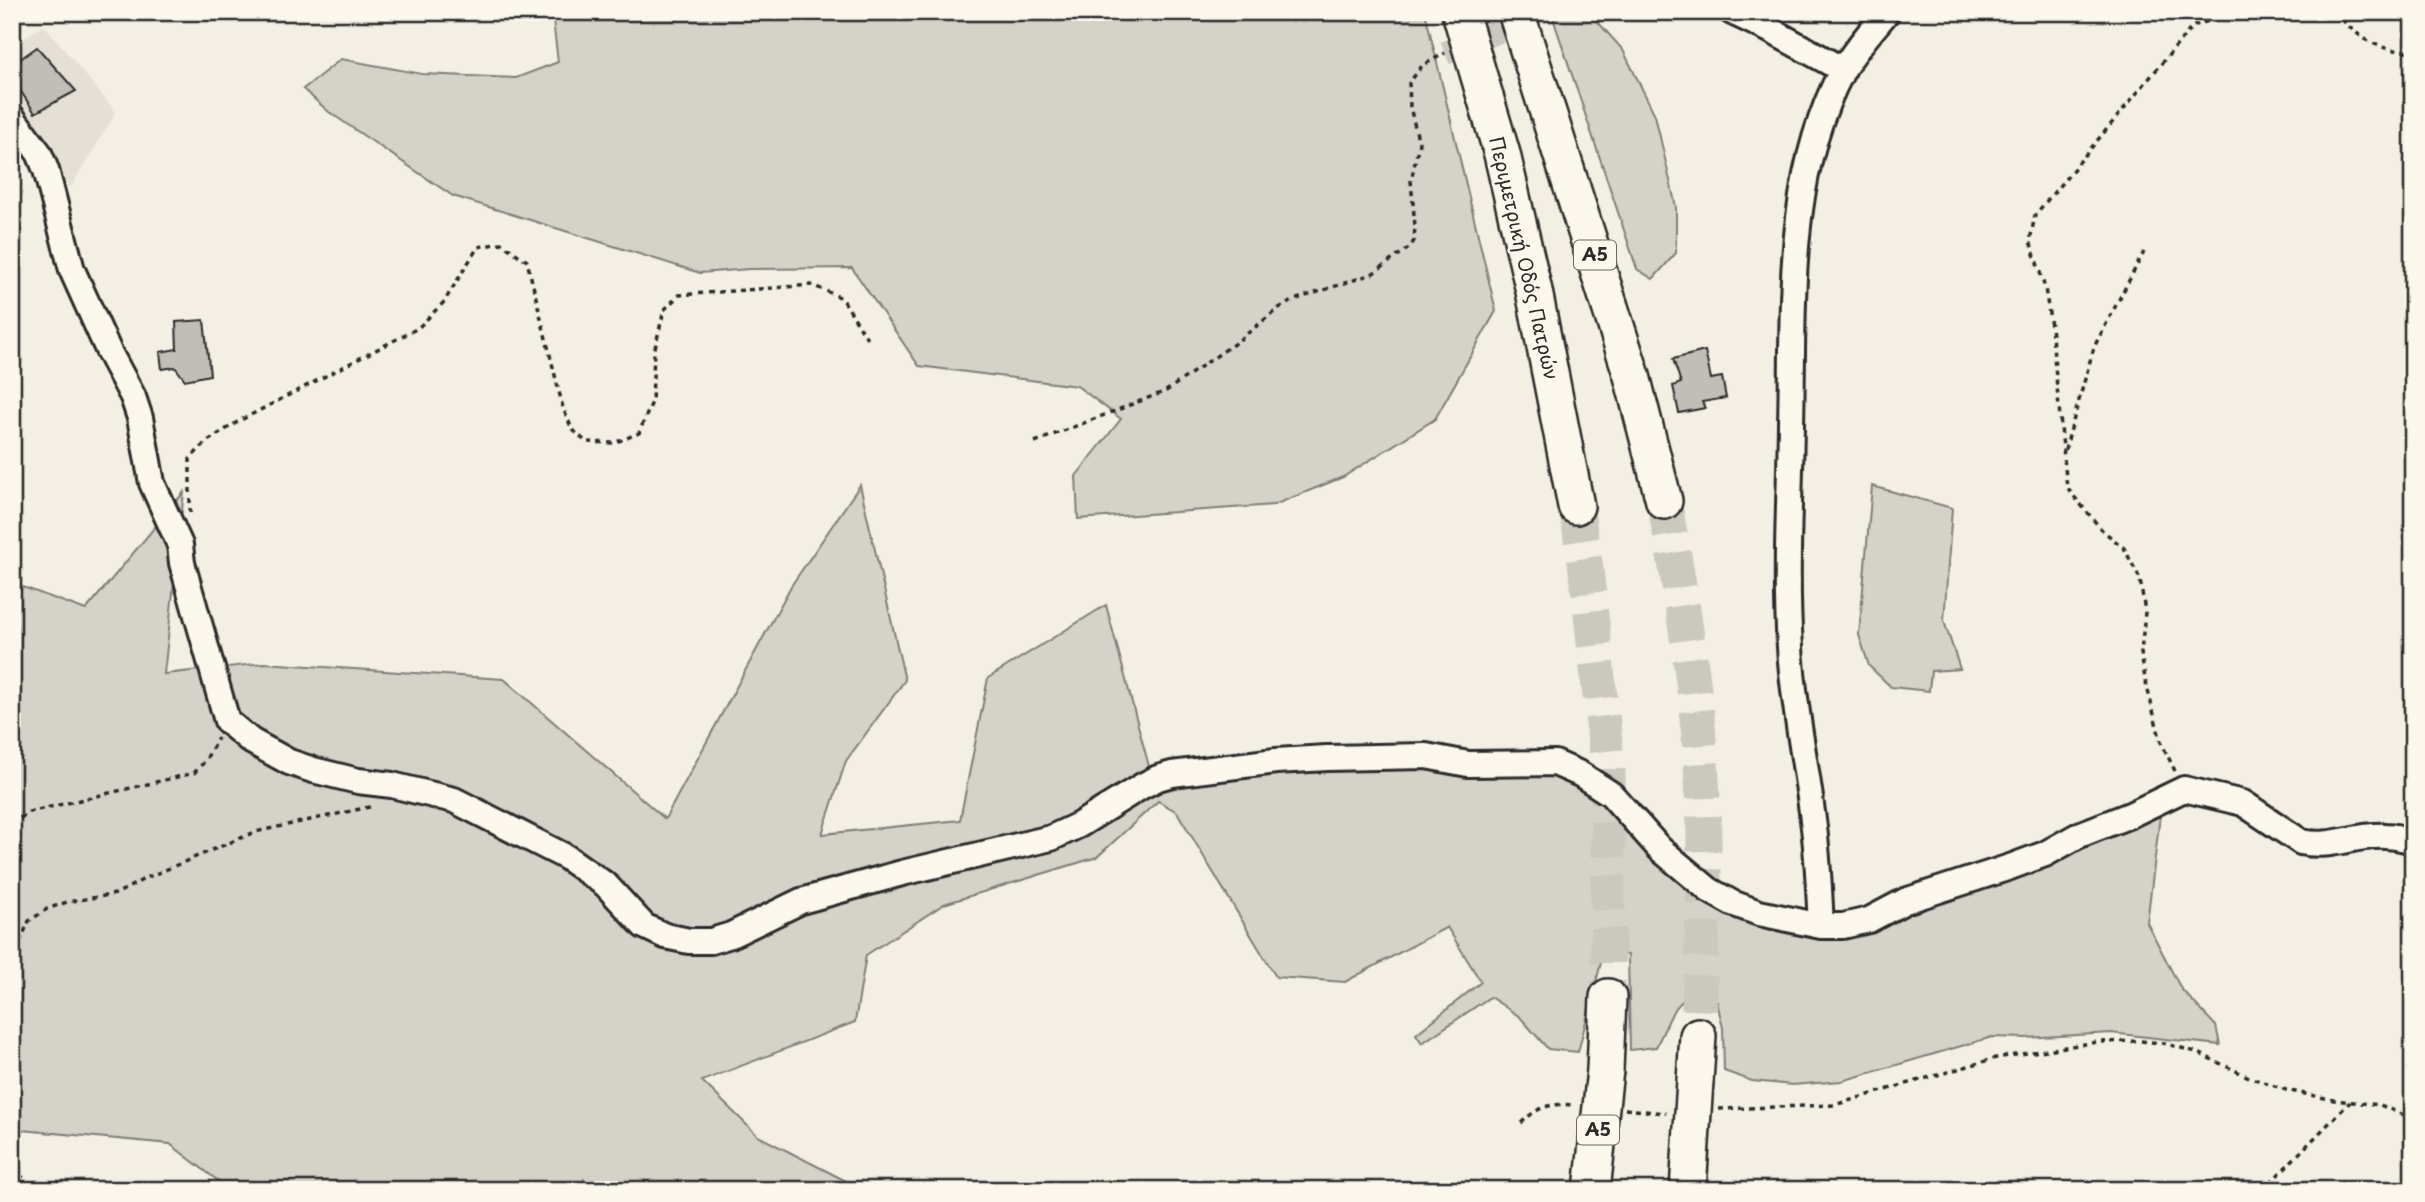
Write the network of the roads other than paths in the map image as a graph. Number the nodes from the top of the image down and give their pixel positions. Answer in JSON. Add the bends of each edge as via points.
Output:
{"nodes":[{"id":1,"x":1460,"y":12,"type":"edge"},
{"id":2,"x":1516,"y":12,"type":"edge"},
{"id":3,"x":1732,"y":12,"type":"edge"},
{"id":4,"x":1887,"y":12,"type":"edge"},
{"id":5,"x":1843,"y":70,"type":"junction"},
{"id":6,"x":12,"y":117,"type":"edge"},
{"id":7,"x":1664,"y":501,"type":"tunnel mouth"},
{"id":8,"x":1576,"y":506,"type":"tunnel mouth"},
{"id":9,"x":2413,"y":840,"type":"edge"},
{"id":10,"x":1821,"y":926,"type":"junction"},
{"id":11,"x":1608,"y":997,"type":"tunnel mouth"},
{"id":12,"x":1698,"y":1036,"type":"tunnel mouth"},
{"id":13,"x":1592,"y":1190,"type":"edge"},
{"id":14,"x":1688,"y":1190,"type":"edge"}],
"edges":[{"from":1,"to":8,"type":"highway","name":"Περιμετρική Οδός Πατρών","via":[[1503,154]]},
{"from":2,"to":7,"type":"highway","number":"Α5","via":[[1632,376]]},
{"from":3,"to":5,"type":"street"},
{"from":4,"to":5,"type":"street"},
{"from":5,"to":10,"type":"street","via":[[1816,135],[1804,188],[1793,331],[1790,647],[1814,823]]},
{"from":6,"to":10,"type":"street","via":[[39,153],[72,270],[133,397],[152,483],[180,544],[227,721],[267,751],[301,766],[454,800],[493,818],[566,857],[606,885],[644,926],[665,936],[711,941],[801,901],[1051,838],[1172,774],[1276,761],[1378,756],[1426,756],[1468,764],[1543,761],[1564,766],[1611,794],[1660,849],[1709,890],[1751,910]]},
{"from":9,"to":10,"type":"street","via":[[2384,836],[2335,844],[2301,842],[2243,803],[2184,789],[2045,854],[1905,901],[1868,919]]},
{"from":11,"to":13,"type":"highway","number":"Α5","bridge":true},
{"from":12,"to":14,"type":"highway","bridge":true,"via":[[1703,1095]]}]}
